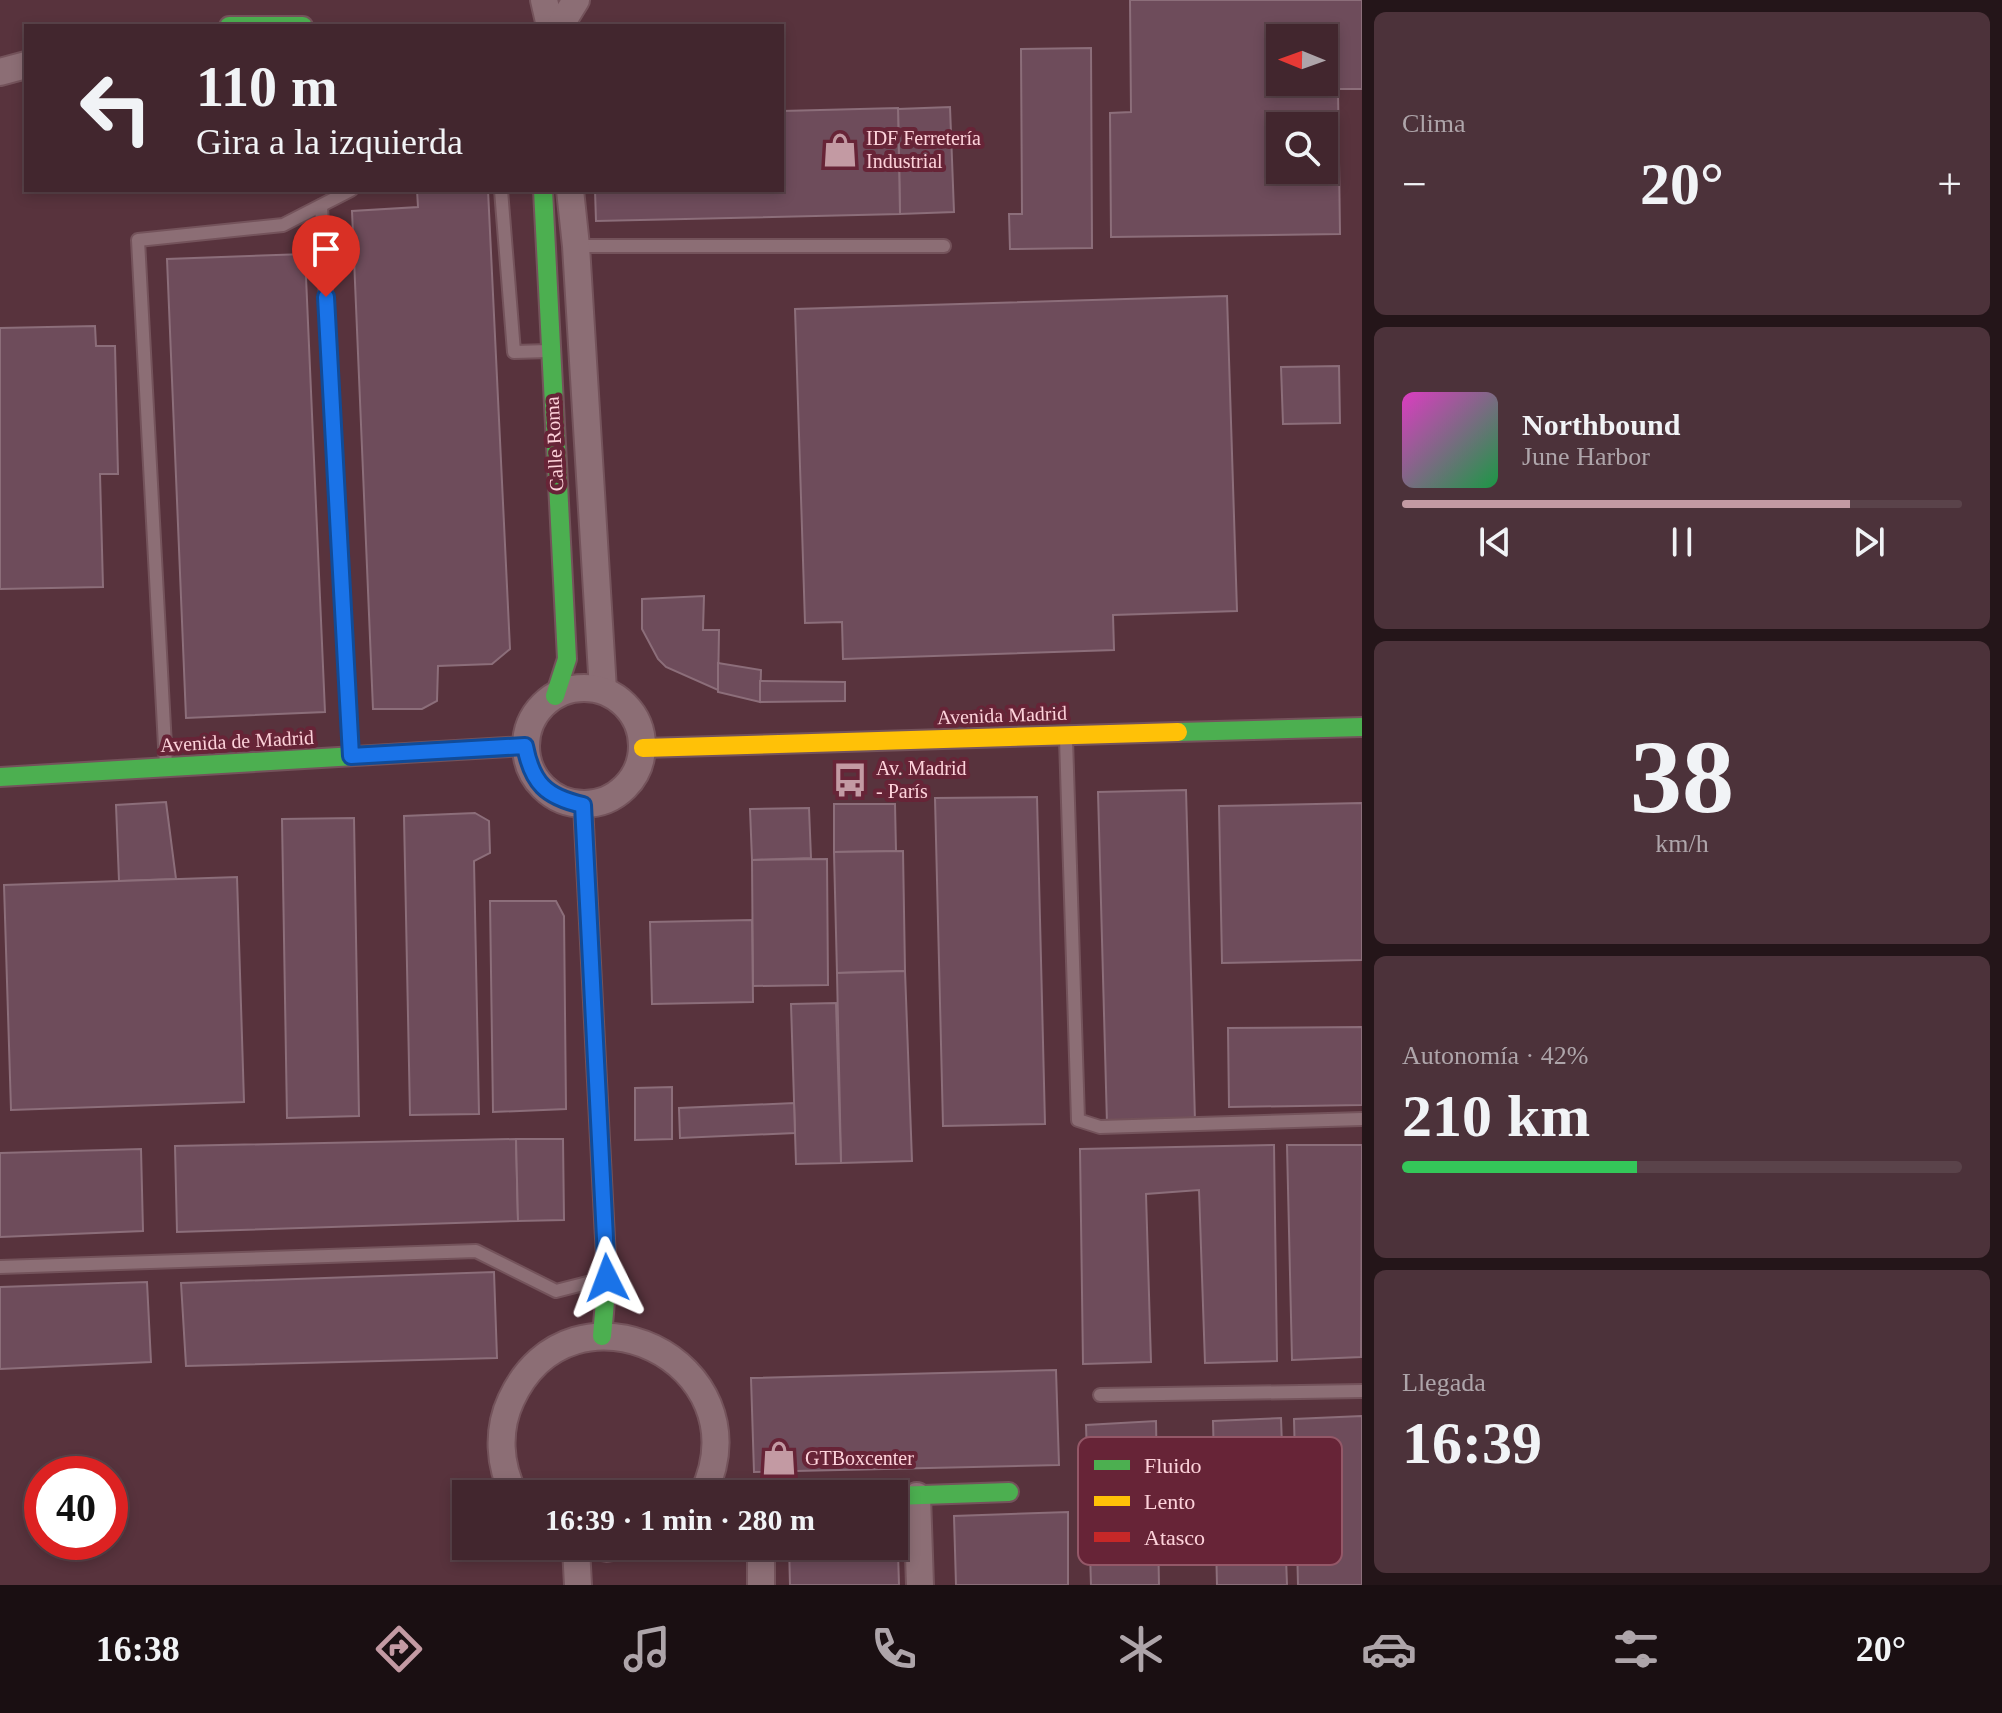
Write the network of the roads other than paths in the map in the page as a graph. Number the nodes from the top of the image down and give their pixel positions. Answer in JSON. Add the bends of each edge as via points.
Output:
{"nodes":[{"id":1,"x":544,"y":0,"type":"edge"},
{"id":2,"x":576,"y":0,"type":"edge"},
{"id":3,"x":550,"y":24,"type":"edge"},
{"id":4,"x":561,"y":24,"type":"edge"},
{"id":5,"x":24,"y":66,"type":"edge"},
{"id":6,"x":0,"y":72,"type":"edge"},
{"id":7,"x":347,"y":192,"type":"edge"},
{"id":8,"x":501,"y":192,"type":"edge"},
{"id":9,"x":543,"y":192,"type":"edge"},
{"id":10,"x":570,"y":192,"type":"edge"},
{"id":11,"x":321,"y":206,"type":"junction"},
{"id":12,"x":576,"y":246,"type":"junction"},
{"id":13,"x":944,"y":246,"type":"dead end"},
{"id":14,"x":549,"y":351,"type":"junction"},
{"id":15,"x":603,"y":690,"type":"junction"},
{"id":16,"x":555,"y":696,"type":"junction"},
{"id":17,"x":1362,"y":727,"type":"edge"},
{"id":18,"x":1066,"y":735,"type":"junction"},
{"id":19,"x":525,"y":746,"type":"junction"},
{"id":20,"x":643,"y":748,"type":"junction"},
{"id":21,"x":351,"y":756,"type":"junction"},
{"id":22,"x":167,"y":767,"type":"junction"},
{"id":23,"x":0,"y":777,"type":"edge"},
{"id":24,"x":583,"y":805,"type":"junction"},
{"id":25,"x":1362,"y":1119,"type":"edge"},
{"id":26,"x":0,"y":1267,"type":"edge"},
{"id":27,"x":607,"y":1278,"type":"junction"},
{"id":28,"x":602,"y":1336,"type":"junction"},
{"id":29,"x":1362,"y":1391,"type":"edge"},
{"id":30,"x":1100,"y":1395,"type":"dead end"},
{"id":31,"x":507,"y":1480,"type":"edge"},
{"id":32,"x":708,"y":1480,"type":"edge"},
{"id":33,"x":1009,"y":1492,"type":"dead end"},
{"id":34,"x":908,"y":1496,"type":"edge"},
{"id":35,"x":908,"y":1509,"type":"edge"},
{"id":36,"x":575,"y":1560,"type":"edge"},
{"id":37,"x":761,"y":1560,"type":"edge"},
{"id":38,"x":578,"y":1585,"type":"edge"},
{"id":39,"x":761,"y":1585,"type":"edge"},
{"id":40,"x":920,"y":1585,"type":"edge"}],
"edges":[{"from":1,"to":3,"type":"street"},
{"from":2,"to":4,"type":"street"},
{"from":5,"to":6,"type":"street"},
{"from":7,"to":11,"type":"lane"},
{"from":8,"to":14,"type":"lane","via":[[514,352]]},
{"from":9,"to":14,"type":"street","name":"Calle Roma"},
{"from":10,"to":12,"type":"street","name":"Calle Roma"},
{"from":11,"to":21,"type":"lane"},
{"from":11,"to":22,"type":"lane","via":[[283,225],[138,240]]},
{"from":12,"to":13,"type":"lane"},
{"from":12,"to":15,"type":"street","name":"Calle Roma"},
{"from":14,"to":16,"type":"street","name":"Calle Roma","via":[[567,659]]},
{"from":15,"to":16,"type":"street","via":[[570,688]]},
{"from":15,"to":20,"type":"street","via":[[633,713]]},
{"from":16,"to":19,"type":"street","via":[[534,716]]},
{"from":17,"to":18,"type":"street","name":"Avenida Madrid"},
{"from":18,"to":20,"type":"street","name":"Avenida Madrid"},
{"from":18,"to":25,"type":"lane","via":[[1078,1120],[1100,1127]]},
{"from":19,"to":21,"type":"street","name":"Avenida de Madrid"},
{"from":19,"to":24,"type":"street","via":[[542,787],[560,800]]},
{"from":20,"to":24,"type":"street","via":[[632,780],[613,798]]},
{"from":21,"to":22,"type":"street","name":"Avenida de Madrid"},
{"from":22,"to":23,"type":"street","name":"Avenida de Madrid"},
{"from":24,"to":27,"type":"street"},
{"from":26,"to":27,"type":"lane","via":[[476,1251],[556,1291]]},
{"from":27,"to":28,"type":"street"},
{"from":28,"to":31,"type":"street","via":[[570,1343],[541,1360],[519,1384],[505,1414],[501,1448]]},
{"from":28,"to":32,"type":"street","via":[[634,1339],[664,1351],[688,1371],[706,1398],[715,1429],[715,1461]]},
{"from":29,"to":30,"type":"lane"},
{"from":33,"to":34,"type":"street"},
{"from":35,"to":40,"type":"street"},
{"from":36,"to":38,"type":"street"},
{"from":37,"to":39,"type":"street"}]}
